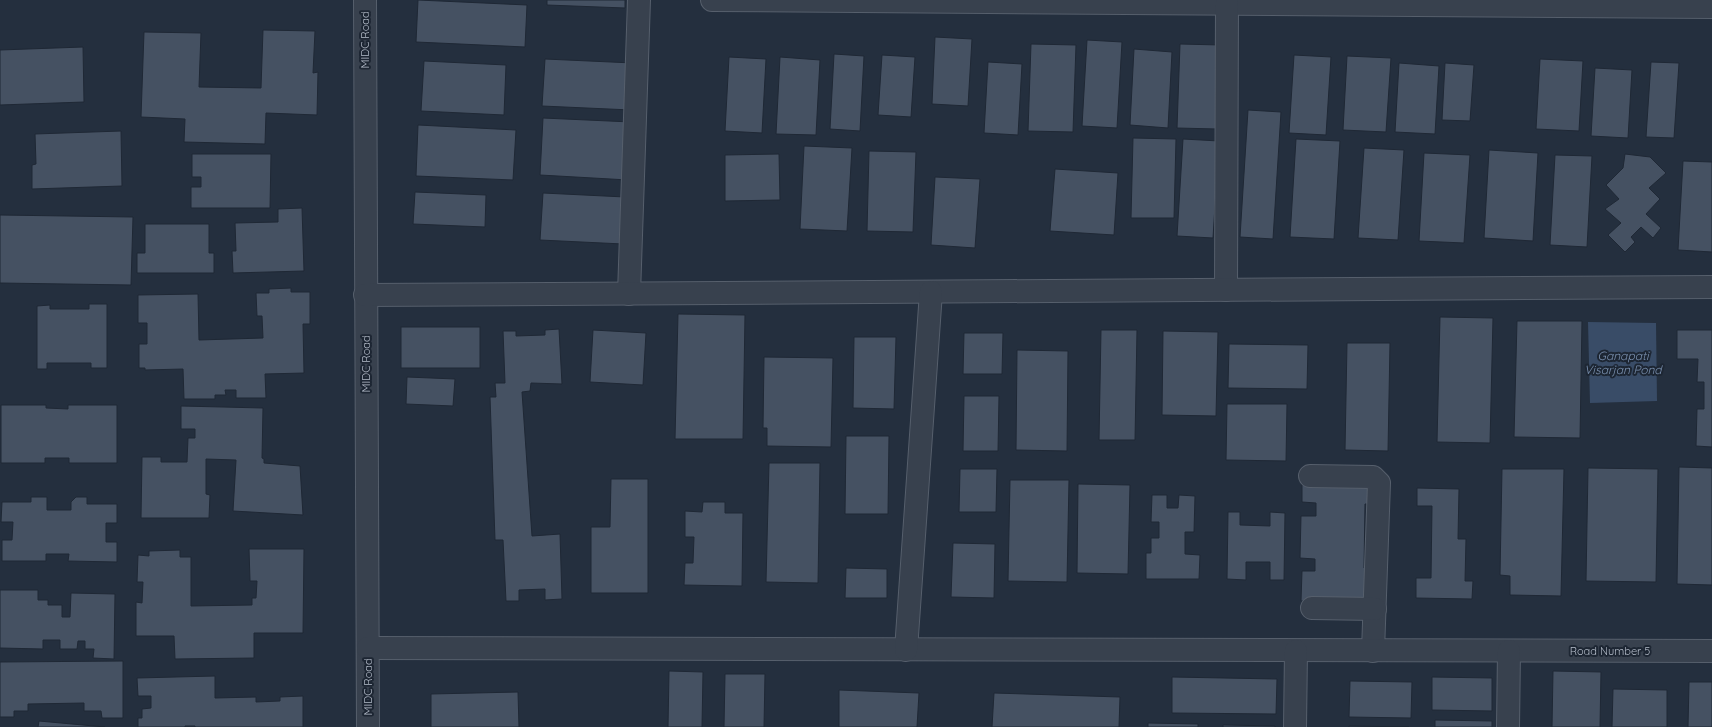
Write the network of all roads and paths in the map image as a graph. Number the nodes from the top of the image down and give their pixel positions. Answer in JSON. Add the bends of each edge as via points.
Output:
{"nodes":[{"id":1,"x":365,"y":0,"type":"edge"},
{"id":2,"x":639,"y":0,"type":"edge"},
{"id":3,"x":712,"y":0,"type":"edge"},
{"id":4,"x":1409,"y":2,"type":"edge"},
{"id":5,"x":1227,"y":4,"type":"junction"},
{"id":6,"x":1712,"y":7,"type":"edge"},
{"id":7,"x":1712,"y":287,"type":"edge"},
{"id":8,"x":1226,"y":290,"type":"junction"},
{"id":9,"x":931,"y":292,"type":"junction"},
{"id":10,"x":629,"y":294,"type":"junction"},
{"id":11,"x":365,"y":295,"type":"junction"},
{"id":12,"x":1310,"y":476,"type":"dead end"},
{"id":13,"x":1312,"y":608,"type":"dead end"},
{"id":14,"x":1375,"y":609,"type":"junction"},
{"id":15,"x":368,"y":648,"type":"junction"},
{"id":16,"x":906,"y":650,"type":"junction"},
{"id":17,"x":1296,"y":651,"type":"junction"},
{"id":18,"x":1373,"y":651,"type":"junction"},
{"id":19,"x":1508,"y":651,"type":"junction"},
{"id":20,"x":1712,"y":651,"type":"edge"},
{"id":21,"x":368,"y":727,"type":"edge"},
{"id":22,"x":1295,"y":727,"type":"edge"},
{"id":23,"x":1508,"y":727,"type":"edge"}],
"edges":[{"from":1,"to":11,"type":"street","name":"MIDC Road"},
{"from":2,"to":10,"type":"street"},
{"from":3,"to":5,"type":"street"},
{"from":4,"to":5,"type":"street"},
{"from":4,"to":6,"type":"street"},
{"from":5,"to":8,"type":"street"},
{"from":7,"to":8,"type":"street"},
{"from":8,"to":9,"type":"street"},
{"from":9,"to":10,"type":"street"},
{"from":9,"to":16,"type":"street"},
{"from":10,"to":11,"type":"street"},
{"from":11,"to":15,"type":"street","name":"MIDC Road"},
{"from":12,"to":14,"type":"street","via":[[1373,477],[1379,483]]},
{"from":13,"to":14,"type":"street"},
{"from":14,"to":18,"type":"street"},
{"from":15,"to":16,"type":"street","name":"Road Number 5"},
{"from":15,"to":21,"type":"street","name":"MIDC Road"},
{"from":16,"to":17,"type":"street","name":"Road Number 5"},
{"from":17,"to":18,"type":"street","name":"Road Number 5"},
{"from":17,"to":22,"type":"street"},
{"from":18,"to":19,"type":"street","name":"Road Number 5"},
{"from":19,"to":20,"type":"street","name":"Road Number 5"},
{"from":19,"to":23,"type":"street"}]}
